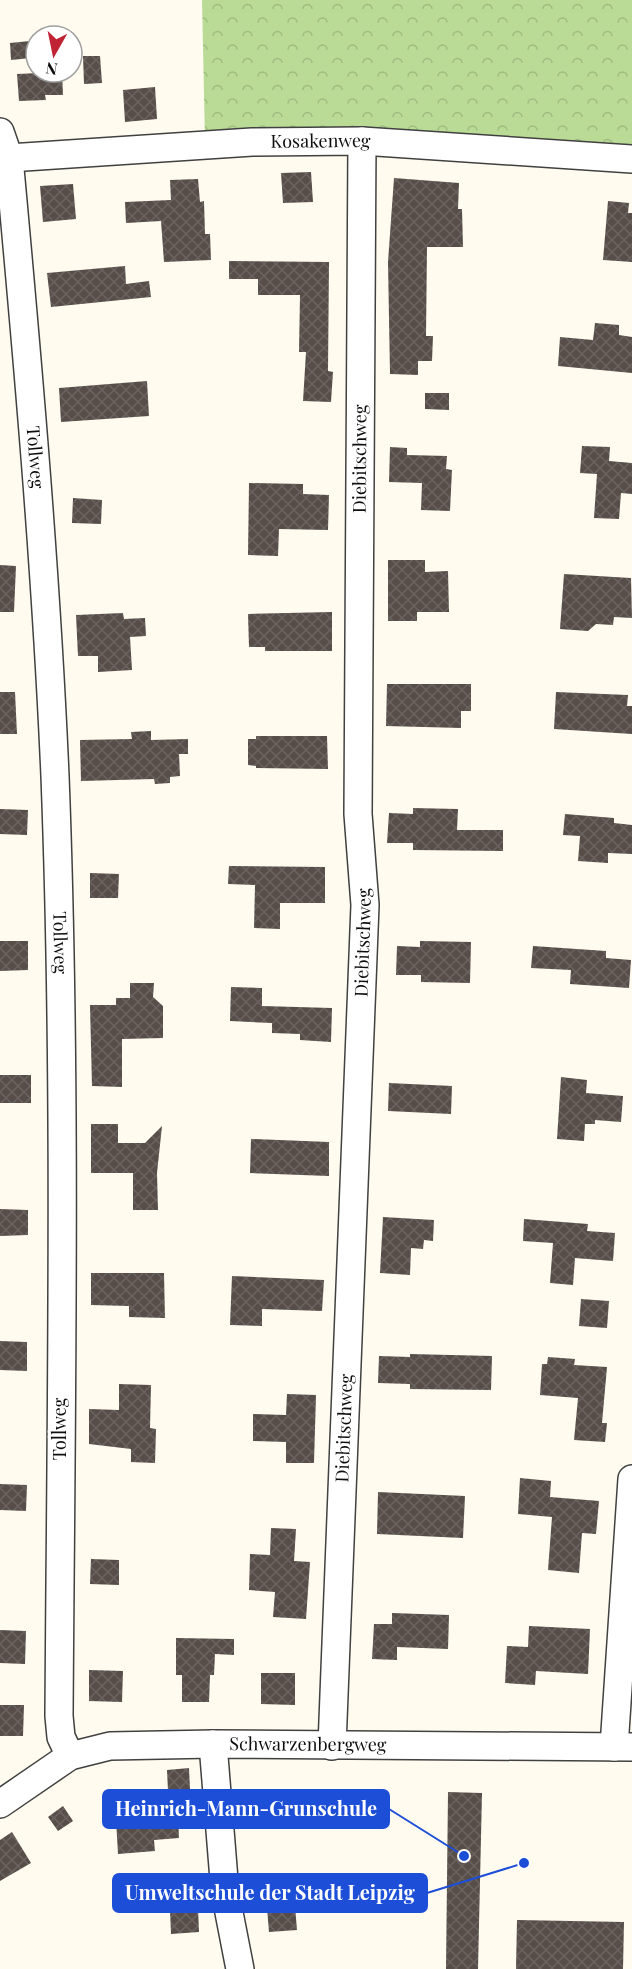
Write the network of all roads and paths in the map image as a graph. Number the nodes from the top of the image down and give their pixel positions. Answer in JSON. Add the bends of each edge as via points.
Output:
{"nodes":[{"id":1,"x":0,"y":132,"type":"edge"},
{"id":2,"x":362,"y":141,"type":"junction"},
{"id":3,"x":9,"y":158,"type":"junction"},
{"id":4,"x":632,"y":159,"type":"edge"},
{"id":5,"x":632,"y":1479,"type":"edge"},
{"id":6,"x":213,"y":1744,"type":"junction"},
{"id":7,"x":332,"y":1746,"type":"junction"},
{"id":8,"x":623,"y":1747,"type":"edge"},
{"id":9,"x":70,"y":1756,"type":"junction"},
{"id":10,"x":0,"y":1804,"type":"edge"},
{"id":11,"x":240,"y":1969,"type":"edge"}],
"edges":[{"from":1,"to":3,"type":"street","name":"Tollweg"},
{"from":2,"to":3,"type":"street","name":"Kosakenweg","via":[[252,142]]},
{"from":2,"to":4,"type":"street","name":"Kosakenweg"},
{"from":2,"to":7,"type":"street","name":"Diebitschweg","via":[[358,814],[365,905]]},
{"from":3,"to":9,"type":"street","name":"Tollweg","via":[[38,467],[55,776],[61,1007],[59,1716],[61,1737]]},
{"from":5,"to":8,"type":"street"},
{"from":6,"to":7,"type":"street","name":"Schwarzenbergweg"},
{"from":6,"to":9,"type":"street","name":"Schwarzenbergweg","via":[[110,1746]]},
{"from":6,"to":11,"type":"street","via":[[225,1892]]},
{"from":7,"to":8,"type":"street","name":"Schwarzenbergweg"},
{"from":9,"to":10,"type":"street","name":"Schwarzenbergweg"}]}
